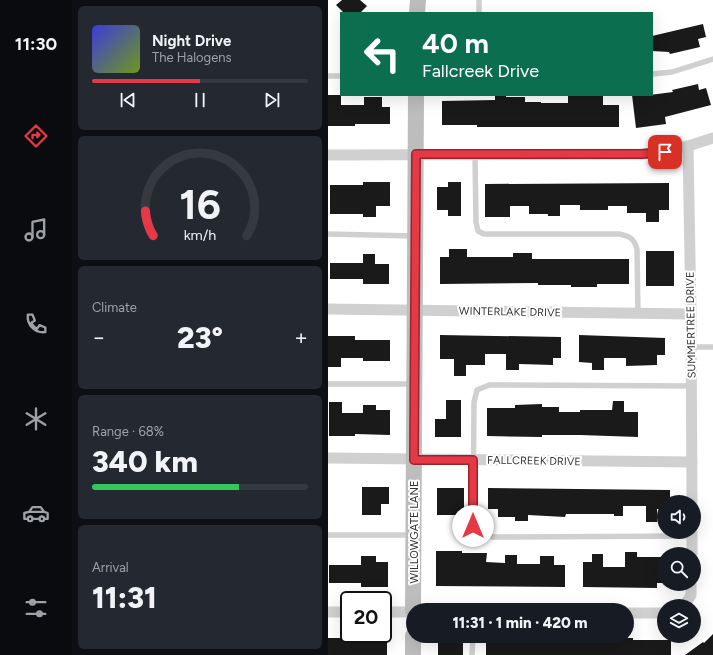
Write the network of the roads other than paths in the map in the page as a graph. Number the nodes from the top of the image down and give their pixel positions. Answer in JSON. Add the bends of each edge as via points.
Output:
{"nodes":[{"id":1,"x":418,"y":0,"type":"edge"},
{"id":2,"x":479,"y":0,"type":"edge"},
{"id":3,"x":417,"y":12,"type":"edge"},
{"id":4,"x":479,"y":12,"type":"edge"},
{"id":5,"x":713,"y":59,"type":"edge"},
{"id":6,"x":653,"y":74,"type":"edge"},
{"id":7,"x":328,"y":76,"type":"edge"},
{"id":8,"x":340,"y":76,"type":"edge"},
{"id":9,"x":416,"y":96,"type":"edge"},
{"id":10,"x":713,"y":138,"type":"edge"},
{"id":11,"x":688,"y":147,"type":"junction"},
{"id":12,"x":416,"y":154,"type":"junction"},
{"id":13,"x":328,"y":155,"type":"edge"},
{"id":14,"x":475,"y":155,"type":"junction"},
{"id":15,"x":328,"y":234,"type":"edge"},
{"id":16,"x":415,"y":236,"type":"junction"},
{"id":17,"x":328,"y":309,"type":"edge"},
{"id":18,"x":415,"y":310,"type":"junction"},
{"id":19,"x":638,"y":314,"type":"junction"},
{"id":20,"x":691,"y":314,"type":"junction"},
{"id":21,"x":692,"y":347,"type":"junction"},
{"id":22,"x":713,"y":347,"type":"edge"},
{"id":23,"x":328,"y":384,"type":"edge"},
{"id":24,"x":414,"y":384,"type":"junction"},
{"id":25,"x":692,"y":386,"type":"junction"},
{"id":26,"x":328,"y":458,"type":"edge"},
{"id":27,"x":414,"y":460,"type":"junction"},
{"id":28,"x":473,"y":460,"type":"junction"},
{"id":29,"x":692,"y":462,"type":"junction"},
{"id":30,"x":692,"y":495,"type":"edge"},
{"id":31,"x":328,"y":535,"type":"edge"},
{"id":32,"x":414,"y":535,"type":"junction"},
{"id":33,"x":657,"y":535,"type":"edge"},
{"id":34,"x":413,"y":603,"type":"edge"},
{"id":35,"x":406,"y":611,"type":"edge"},
{"id":36,"x":328,"y":612,"type":"edge"},
{"id":37,"x":340,"y":612,"type":"edge"},
{"id":38,"x":392,"y":612,"type":"edge"},
{"id":39,"x":634,"y":613,"type":"edge"},
{"id":40,"x":657,"y":613,"type":"edge"},
{"id":41,"x":413,"y":643,"type":"edge"},
{"id":42,"x":473,"y":643,"type":"edge"},
{"id":43,"x":414,"y":655,"type":"edge"},
{"id":44,"x":472,"y":655,"type":"edge"}],
"edges":[{"from":1,"to":3,"type":"street"},
{"from":2,"to":4,"type":"lane"},
{"from":5,"to":6,"type":"lane","via":[[672,72]]},
{"from":7,"to":8,"type":"lane"},
{"from":9,"to":12,"type":"street","name":"WILLOWGATE LANE"},
{"from":10,"to":11,"type":"street"},
{"from":11,"to":14,"type":"street","via":[[642,154]]},
{"from":11,"to":20,"type":"street","name":"SUMMERTREE DRIVE"},
{"from":12,"to":13,"type":"street"},
{"from":12,"to":14,"type":"street"},
{"from":12,"to":16,"type":"street","name":"WILLOWGATE LANE"},
{"from":14,"to":19,"type":"lane","via":[[478,231],[484,234],[629,236],[637,249]]},
{"from":15,"to":16,"type":"lane"},
{"from":16,"to":18,"type":"street","name":"WILLOWGATE LANE"},
{"from":17,"to":18,"type":"street","name":"WINTERLAKE DRIVE"},
{"from":18,"to":19,"type":"street","name":"WINTERLAKE DRIVE"},
{"from":18,"to":24,"type":"street","name":"WILLOWGATE LANE"},
{"from":19,"to":20,"type":"street","name":"WINTERLAKE DRIVE"},
{"from":20,"to":21,"type":"street","name":"SUMMERTREE DRIVE"},
{"from":21,"to":22,"type":"lane"},
{"from":21,"to":25,"type":"street","name":"SUMMERTREE DRIVE"},
{"from":23,"to":24,"type":"lane"},
{"from":24,"to":27,"type":"street","name":"WILLOWGATE LANE"},
{"from":25,"to":28,"type":"lane","via":[[489,385],[478,390],[474,402]]},
{"from":25,"to":29,"type":"street","name":"SUMMERTREE DRIVE"},
{"from":26,"to":27,"type":"street","name":"FALLCREEK DRIVE"},
{"from":27,"to":28,"type":"street","name":"FALLCREEK DRIVE"},
{"from":27,"to":32,"type":"street","name":"WILLOWGATE LANE"},
{"from":28,"to":29,"type":"street","name":"FALLCREEK DRIVE"},
{"from":28,"to":33,"type":"lane","via":[[473,526],[479,534],[493,537]]},
{"from":29,"to":30,"type":"street","name":"SUMMERTREE DRIVE"},
{"from":31,"to":32,"type":"lane"},
{"from":32,"to":34,"type":"street","name":"WILLOWGATE LANE"},
{"from":35,"to":38,"type":"street"},
{"from":36,"to":37,"type":"street"},
{"from":39,"to":40,"type":"street"},
{"from":41,"to":43,"type":"street"},
{"from":42,"to":44,"type":"lane"}]}
